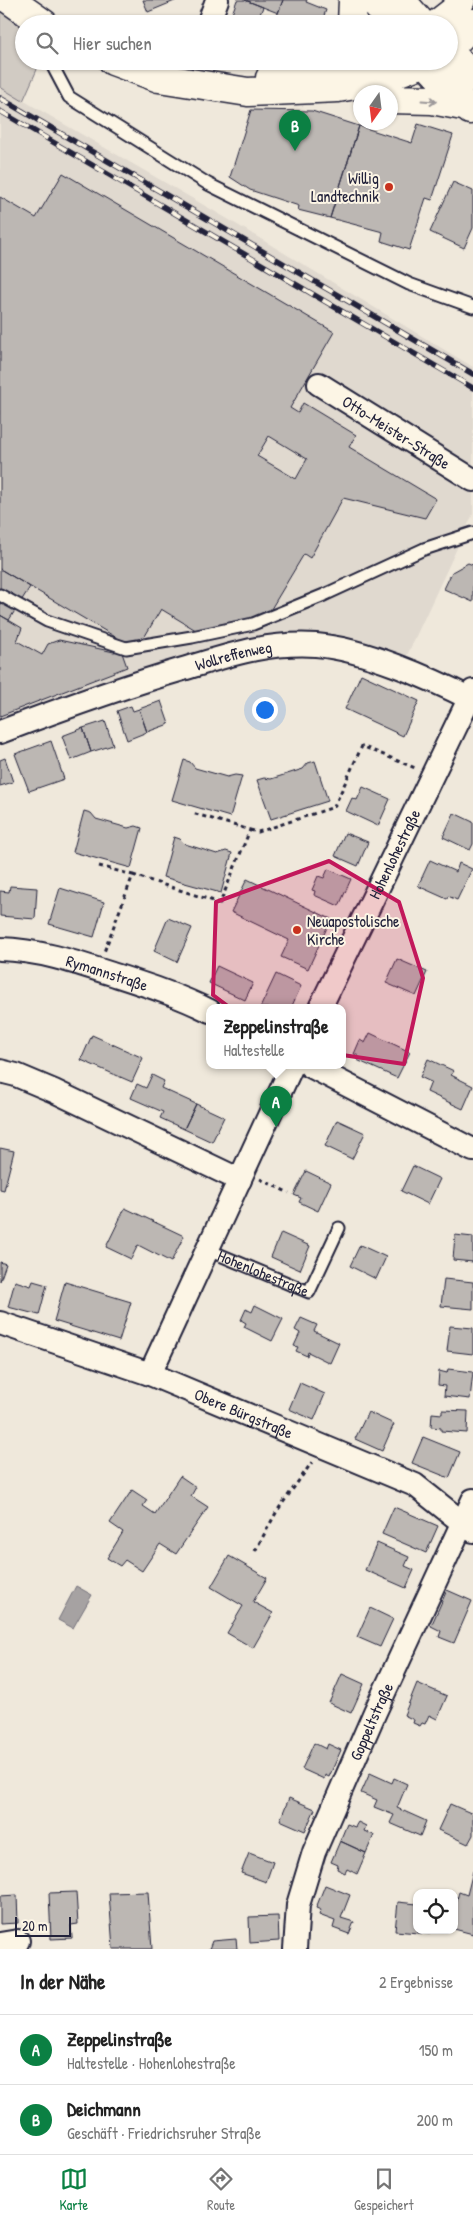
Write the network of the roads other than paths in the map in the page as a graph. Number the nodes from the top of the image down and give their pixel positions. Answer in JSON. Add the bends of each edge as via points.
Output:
{"nodes":[{"id":1,"x":10,"y":0,"type":"edge"},
{"id":2,"x":217,"y":0,"type":"edge"},
{"id":3,"x":353,"y":0,"type":"edge"},
{"id":4,"x":373,"y":0,"type":"edge"},
{"id":5,"x":401,"y":0,"type":"edge"},
{"id":6,"x":461,"y":0,"type":"edge"},
{"id":7,"x":30,"y":15,"type":"edge"},
{"id":8,"x":211,"y":15,"type":"edge"},
{"id":9,"x":352,"y":15,"type":"edge"},
{"id":10,"x":384,"y":15,"type":"edge"},
{"id":11,"x":414,"y":15,"type":"edge"},
{"id":12,"x":449,"y":15,"type":"edge"},
{"id":13,"x":473,"y":23,"type":"edge"},
{"id":14,"x":458,"y":36,"type":"edge"},
{"id":15,"x":458,"y":69,"type":"edge"},
{"id":16,"x":57,"y":70,"type":"edge"},
{"id":17,"x":137,"y":70,"type":"edge"},
{"id":18,"x":302,"y":70,"type":"edge"},
{"id":19,"x":402,"y":70,"type":"edge"},
{"id":20,"x":444,"y":70,"type":"edge"},
{"id":21,"x":473,"y":77,"type":"edge"},
{"id":22,"x":196,"y":83,"type":"junction"},
{"id":23,"x":248,"y":92,"type":"junction"},
{"id":24,"x":353,"y":99,"type":"edge"},
{"id":25,"x":398,"y":99,"type":"edge"},
{"id":26,"x":470,"y":110,"type":"edge"},
{"id":27,"x":473,"y":306,"type":"edge"},
{"id":28,"x":319,"y":384,"type":"dead end"},
{"id":29,"x":473,"y":480,"type":"edge"},
{"id":30,"x":473,"y":533,"type":"edge"},
{"id":31,"x":0,"y":595,"type":"edge"},
{"id":32,"x":472,"y":696,"type":"edge"},
{"id":33,"x":0,"y":732,"type":"edge"},
{"id":34,"x":0,"y":949,"type":"edge"},
{"id":35,"x":322,"y":1004,"type":"edge"},
{"id":36,"x":206,"y":1009,"type":"edge"},
{"id":37,"x":291,"y":1069,"type":"edge"},
{"id":38,"x":316,"y":1069,"type":"edge"},
{"id":39,"x":0,"y":1071,"type":"edge"},
{"id":40,"x":473,"y":1150,"type":"edge"},
{"id":41,"x":242,"y":1175,"type":"junction"},
{"id":42,"x":339,"y":1228,"type":"dead end"},
{"id":43,"x":208,"y":1250,"type":"junction"},
{"id":44,"x":0,"y":1323,"type":"edge"},
{"id":45,"x":150,"y":1374,"type":"junction"},
{"id":46,"x":473,"y":1500,"type":"edge"},
{"id":47,"x":467,"y":1526,"type":"edge"},
{"id":48,"x":295,"y":1949,"type":"edge"}],
"edges":[{"from":1,"to":7,"type":"main road"},
{"from":2,"to":8,"type":"street"},
{"from":3,"to":9,"type":"main road"},
{"from":4,"to":10,"type":"main road"},
{"from":5,"to":11,"type":"main road"},
{"from":6,"to":12,"type":"main road"},
{"from":13,"to":14,"type":"main road"},
{"from":15,"to":21,"type":"main road"},
{"from":16,"to":27,"type":"lane","via":[[69,97],[208,184],[409,284]]},
{"from":17,"to":22,"type":"main road","via":[[159,78]]},
{"from":18,"to":22,"type":"main road","via":[[240,84]]},
{"from":19,"to":23,"type":"main road","via":[[371,82],[338,88]]},
{"from":20,"to":26,"type":"main road"},
{"from":22,"to":23,"type":"main road"},
{"from":23,"to":24,"type":"main road","via":[[312,99]]},
{"from":25,"to":26,"type":"main road","one_way":true,"via":[[432,100]]},
{"from":28,"to":29,"type":"street","name":"Otto-Meister-Straße"},
{"from":30,"to":31,"type":"lane","via":[[424,549],[253,624],[126,648],[46,621]]},
{"from":32,"to":33,"type":"street","name":"Wollreffenweg","via":[[368,655],[318,645],[282,644],[252,648],[127,685]]},
{"from":32,"to":35,"type":"street","name":"Hohenlohestraße"},
{"from":34,"to":36,"type":"street","name":"Rymannstraße","via":[[24,950],[66,959],[177,995]]},
{"from":37,"to":41,"type":"street","name":"Hohenlohestraße"},
{"from":38,"to":40,"type":"street"},
{"from":39,"to":41,"type":"street","via":[[54,1091]]},
{"from":41,"to":43,"type":"street","name":"Hohenlohestraße"},
{"from":42,"to":43,"type":"lane","name":"Hohenlohestraße","via":[[309,1292]]},
{"from":43,"to":45,"type":"street","name":"Hohenlohestraße"},
{"from":44,"to":45,"type":"street","name":"Obere Bürgstraße"},
{"from":45,"to":47,"type":"street","name":"Obere Bürgstraße","via":[[414,1485]]},
{"from":46,"to":47,"type":"street","name":"Goppeltstraße"},
{"from":47,"to":48,"type":"street","name":"Goppeltstraße","via":[[314,1852],[298,1905]]}]}
